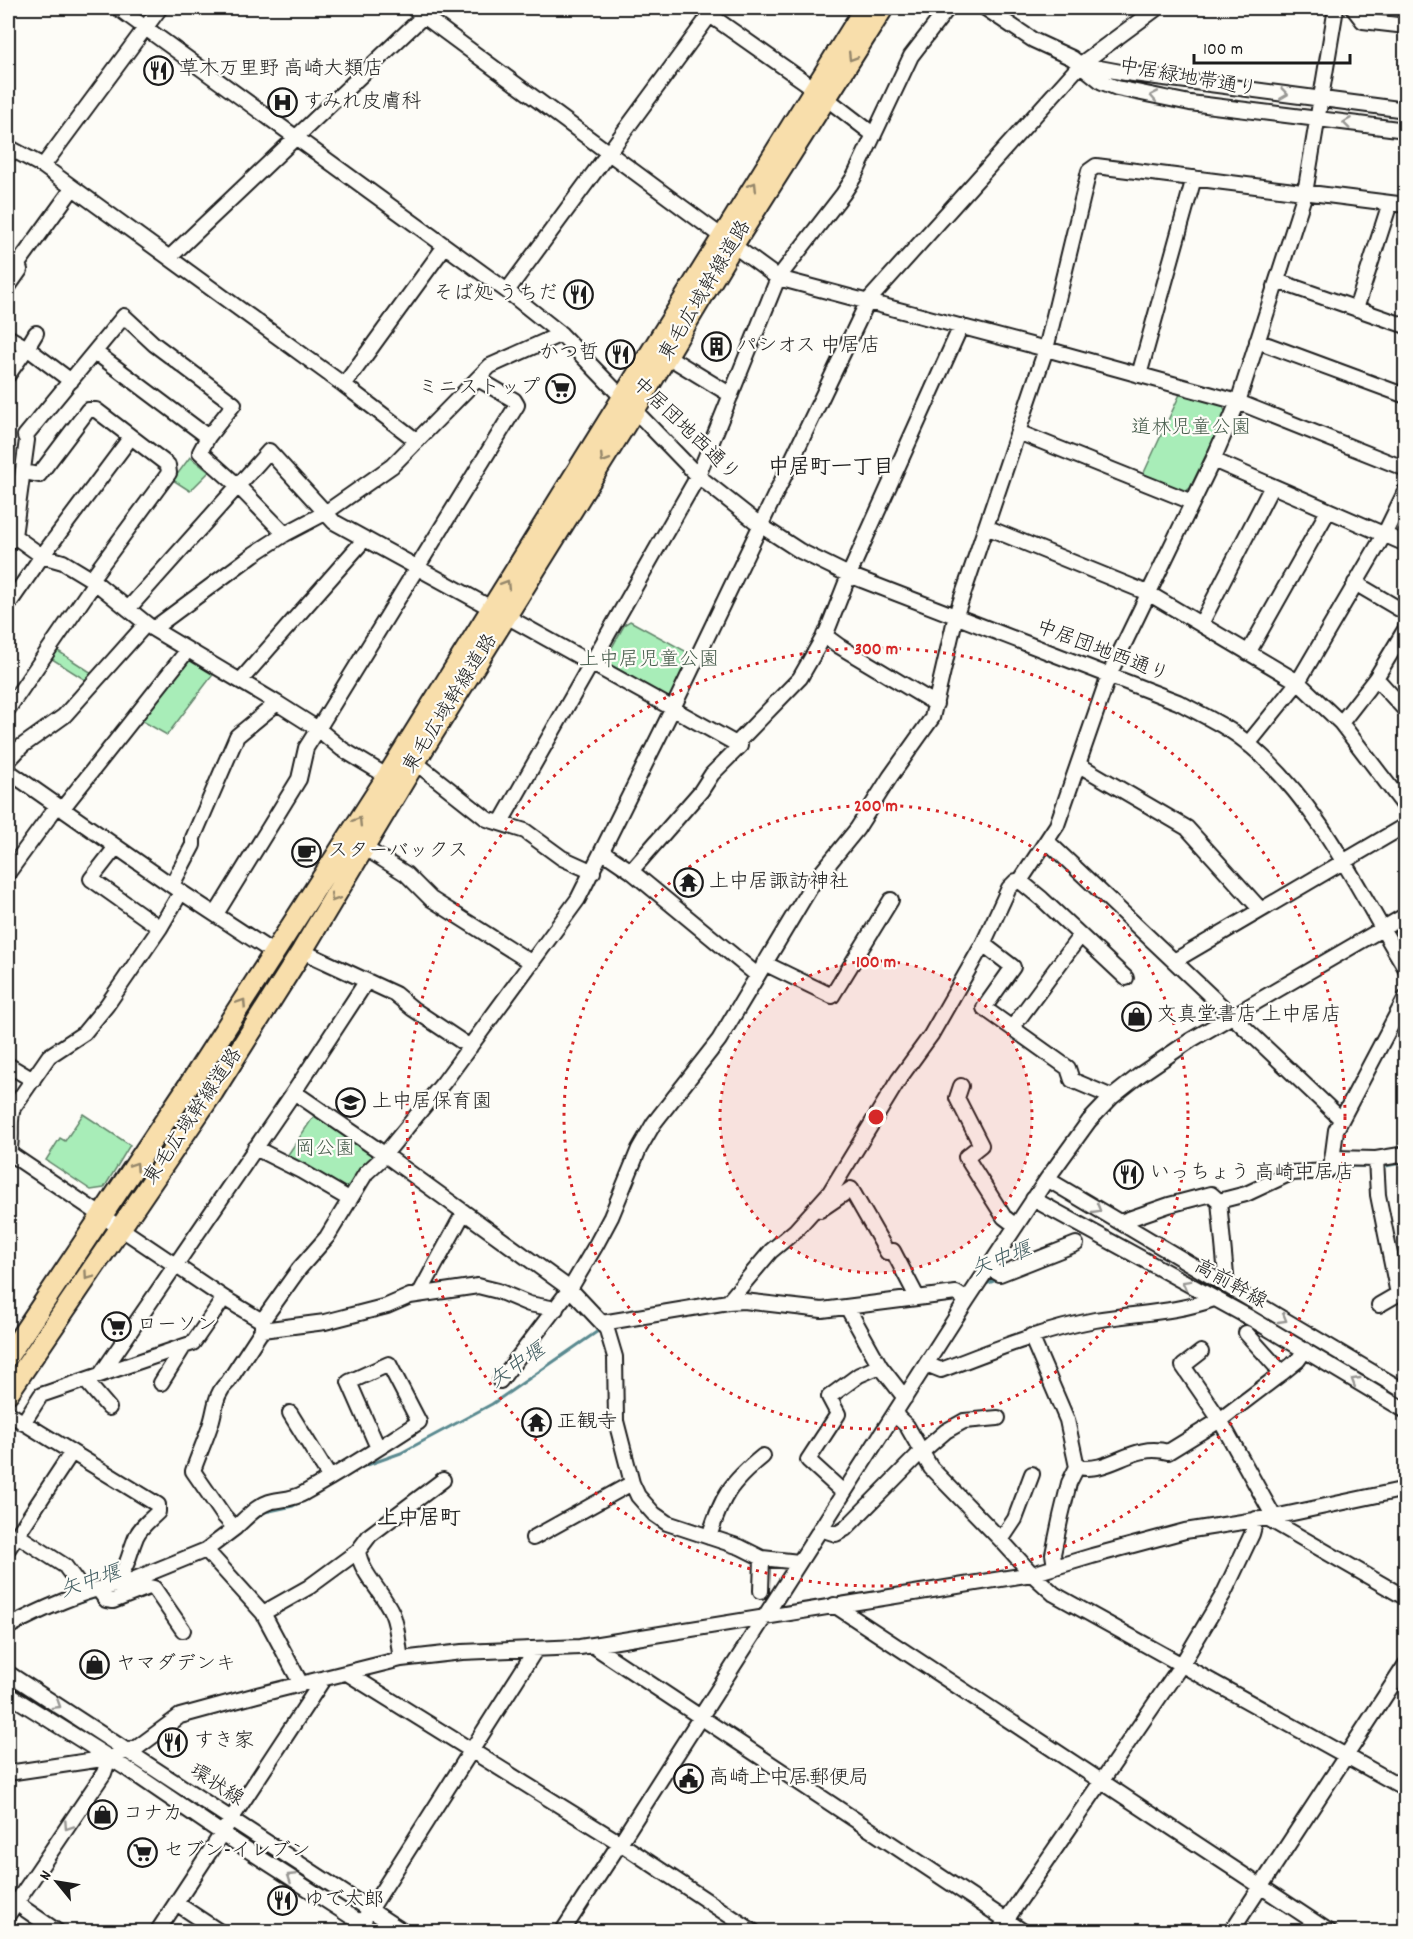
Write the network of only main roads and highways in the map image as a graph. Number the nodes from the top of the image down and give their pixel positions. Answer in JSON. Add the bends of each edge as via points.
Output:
{"nodes":[{"id":1,"x":865,"y":8,"type":"edge"},
{"id":2,"x":883,"y":8,"type":"edge"},
{"id":3,"x":820,"y":93,"type":"junction"},
{"id":4,"x":727,"y":241,"type":"junction"},
{"id":5,"x":629,"y":403,"type":"junction"},
{"id":6,"x":498,"y":612,"type":"junction"},
{"id":7,"x":394,"y":781,"type":"junction"},
{"id":8,"x":8,"y":1356,"type":"edge"},
{"id":9,"x":8,"y":1393,"type":"edge"}],
"edges":[{"from":1,"to":3,"type":"highway","name":"東毛広域幹線道路"},
{"from":2,"to":3,"type":"highway","name":"東毛広域幹線道路","one_way":true},
{"from":3,"to":4,"type":"highway","name":"東毛広域幹線道路"},
{"from":4,"to":5,"type":"highway","name":"東毛広域幹線道路"},
{"from":4,"to":5,"type":"highway","name":"東毛広域幹線道路","via":[[667,356]]},
{"from":5,"to":6,"type":"highway","name":"東毛広域幹線道路"},
{"from":6,"to":7,"type":"highway","name":"東毛広域幹線道路"},
{"from":6,"to":7,"type":"highway","name":"東毛広域幹線道路","via":[[416,762]]},
{"from":8,"to":7,"type":"highway","name":"東毛広域幹線道路","one_way":true,"via":[[274,953]]},
{"from":7,"to":9,"type":"highway","name":"東毛広域幹線道路","one_way":true,"via":[[365,849],[302,951],[213,1092]]}]}
